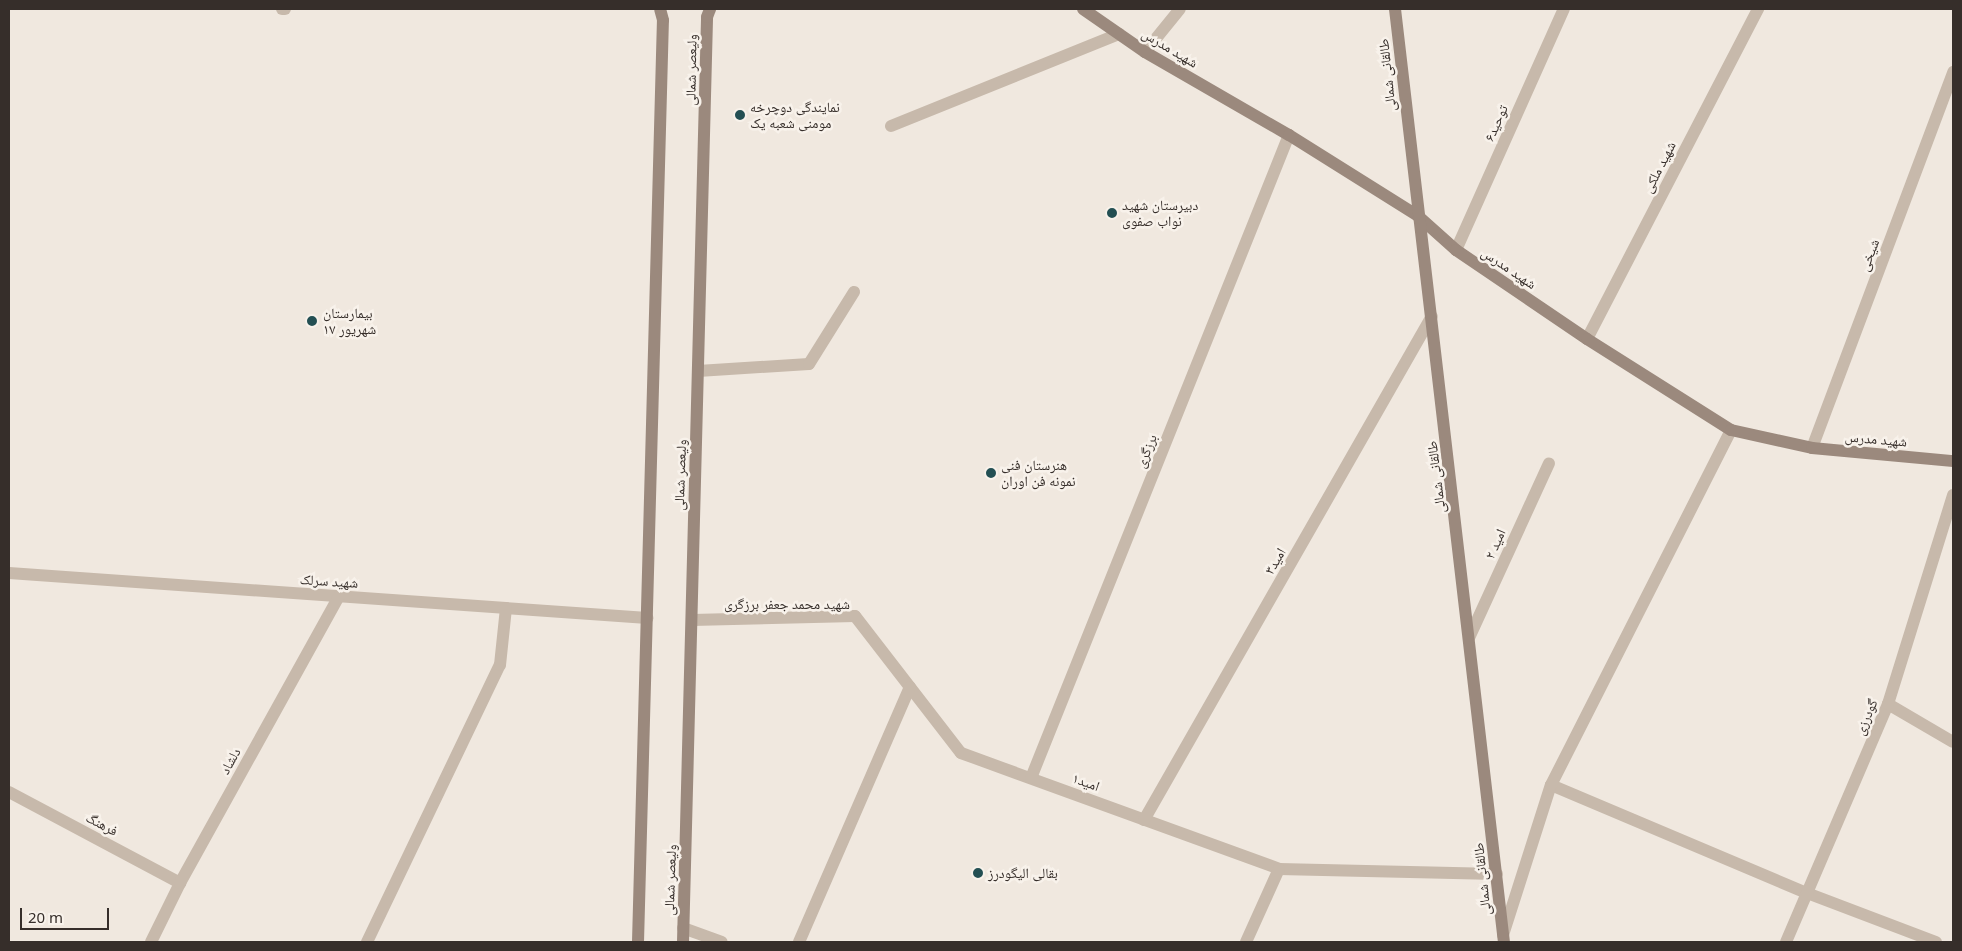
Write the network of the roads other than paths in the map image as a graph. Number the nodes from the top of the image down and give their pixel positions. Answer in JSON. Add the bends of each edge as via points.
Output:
{"nodes":[{"id":1,"x":660,"y":9,"type":"edge"},
{"id":2,"x":710,"y":9,"type":"edge"},
{"id":3,"x":1083,"y":9,"type":"edge"},
{"id":4,"x":1180,"y":9,"type":"edge"},
{"id":5,"x":1395,"y":9,"type":"edge"},
{"id":6,"x":1564,"y":9,"type":"edge"},
{"id":7,"x":1758,"y":9,"type":"edge"},
{"id":8,"x":1119,"y":34,"type":"junction"},
{"id":9,"x":1145,"y":52,"type":"junction"},
{"id":10,"x":1953,"y":72,"type":"edge"},
{"id":11,"x":891,"y":126,"type":"dead end"},
{"id":12,"x":1289,"y":135,"type":"junction"},
{"id":13,"x":1418,"y":216,"type":"junction"},
{"id":14,"x":1456,"y":250,"type":"junction"},
{"id":15,"x":854,"y":292,"type":"dead end"},
{"id":16,"x":1432,"y":316,"type":"junction"},
{"id":17,"x":1587,"y":340,"type":"junction"},
{"id":18,"x":698,"y":372,"type":"junction"},
{"id":19,"x":1731,"y":430,"type":"junction"},
{"id":20,"x":1812,"y":448,"type":"junction"},
{"id":21,"x":1953,"y":461,"type":"edge"},
{"id":22,"x":1549,"y":463,"type":"dead end"},
{"id":23,"x":1953,"y":495,"type":"edge"},
{"id":24,"x":9,"y":573,"type":"edge"},
{"id":25,"x":339,"y":596,"type":"junction"},
{"id":26,"x":506,"y":608,"type":"junction"},
{"id":27,"x":647,"y":618,"type":"junction"},
{"id":28,"x":692,"y":620,"type":"junction"},
{"id":29,"x":1469,"y":638,"type":"junction"},
{"id":30,"x":910,"y":687,"type":"junction"},
{"id":31,"x":1888,"y":704,"type":"junction"},
{"id":32,"x":1953,"y":742,"type":"edge"},
{"id":33,"x":1031,"y":778,"type":"junction"},
{"id":34,"x":1552,"y":785,"type":"junction"},
{"id":35,"x":9,"y":792,"type":"edge"},
{"id":36,"x":1144,"y":820,"type":"junction"},
{"id":37,"x":1279,"y":869,"type":"junction"},
{"id":38,"x":1497,"y":874,"type":"junction"},
{"id":39,"x":180,"y":883,"type":"junction"},
{"id":40,"x":1807,"y":893,"type":"junction"},
{"id":41,"x":683,"y":928,"type":"junction"},
{"id":42,"x":1504,"y":938,"type":"edge"},
{"id":43,"x":151,"y":942,"type":"edge"},
{"id":44,"x":367,"y":942,"type":"edge"},
{"id":45,"x":638,"y":942,"type":"edge"},
{"id":46,"x":683,"y":942,"type":"edge"},
{"id":47,"x":722,"y":942,"type":"edge"},
{"id":48,"x":799,"y":942,"type":"edge"},
{"id":49,"x":1246,"y":942,"type":"edge"},
{"id":50,"x":1786,"y":942,"type":"edge"},
{"id":51,"x":1936,"y":942,"type":"edge"}],
"edges":[{"from":1,"to":27,"type":"main road","name":"ولیعصر شمالی","via":[[663,20]]},
{"from":2,"to":18,"type":"main road","name":"ولیعصر شمالی","via":[[707,17]]},
{"from":3,"to":8,"type":"main road","name":"شهید مدرس"},
{"from":4,"to":9,"type":"street"},
{"from":5,"to":13,"type":"main road","name":"طالقانی شمالی"},
{"from":6,"to":14,"type":"street","name":"توحید۶"},
{"from":7,"to":17,"type":"street","name":"شهید ملکی"},
{"from":8,"to":9,"type":"main road","name":"شهید مدرس"},
{"from":8,"to":11,"type":"street"},
{"from":9,"to":12,"type":"main road","name":"شهید مدرس"},
{"from":10,"to":20,"type":"street","name":"شیخی"},
{"from":12,"to":13,"type":"main road","name":"شهید مدرس"},
{"from":12,"to":33,"type":"street","name":"برزگری"},
{"from":13,"to":14,"type":"main road","name":"شهید مدرس"},
{"from":13,"to":16,"type":"main road","name":"طالقانی شمالی"},
{"from":14,"to":17,"type":"main road","name":"شهید مدرس"},
{"from":15,"to":18,"type":"street","via":[[810,364]]},
{"from":16,"to":29,"type":"main road","name":"طالقانی شمالی"},
{"from":16,"to":36,"type":"street","name":"امید۳"},
{"from":17,"to":19,"type":"main road","name":"شهید مدرس"},
{"from":18,"to":28,"type":"main road","name":"ولیعصر شمالی"},
{"from":19,"to":20,"type":"main road","name":"شهید مدرس"},
{"from":19,"to":34,"type":"street"},
{"from":20,"to":21,"type":"main road","name":"شهید مدرس"},
{"from":22,"to":29,"type":"street","name":"امید ۲"},
{"from":23,"to":31,"type":"street","name":"گودرزی"},
{"from":24,"to":25,"type":"street","name":"شهید سرلک"},
{"from":25,"to":26,"type":"street","name":"شهید سرلک"},
{"from":25,"to":39,"type":"street","name":"دلشاد"},
{"from":26,"to":27,"type":"street","name":"شهید سرلک"},
{"from":26,"to":44,"type":"street","via":[[500,665]]},
{"from":27,"to":45,"type":"main road","name":"ولیعصر شمالی"},
{"from":28,"to":30,"type":"street","name":"شهید محمد جعفر برزگری","via":[[855,616]]},
{"from":28,"to":41,"type":"main road","name":"ولیعصر شمالی"},
{"from":29,"to":38,"type":"main road","name":"طالقانی شمالی"},
{"from":30,"to":33,"type":"street","name":"امید۱","via":[[961,753]]},
{"from":30,"to":48,"type":"street"},
{"from":31,"to":32,"type":"street"},
{"from":31,"to":40,"type":"street","name":"گودرزی"},
{"from":33,"to":36,"type":"street","name":"امید۱"},
{"from":34,"to":40,"type":"street"},
{"from":34,"to":42,"type":"street"},
{"from":35,"to":39,"type":"street","name":"فرهنگ"},
{"from":36,"to":37,"type":"street","name":"امید۱"},
{"from":37,"to":38,"type":"street","name":"امید۱"},
{"from":37,"to":49,"type":"street"},
{"from":38,"to":42,"type":"main road","name":"طالقانی شمالی"},
{"from":39,"to":43,"type":"street","name":"دلشاد"},
{"from":40,"to":50,"type":"street","name":"گودرزی"},
{"from":40,"to":51,"type":"street"},
{"from":41,"to":46,"type":"main road","name":"ولیعصر شمالی"},
{"from":41,"to":47,"type":"street"}]}
